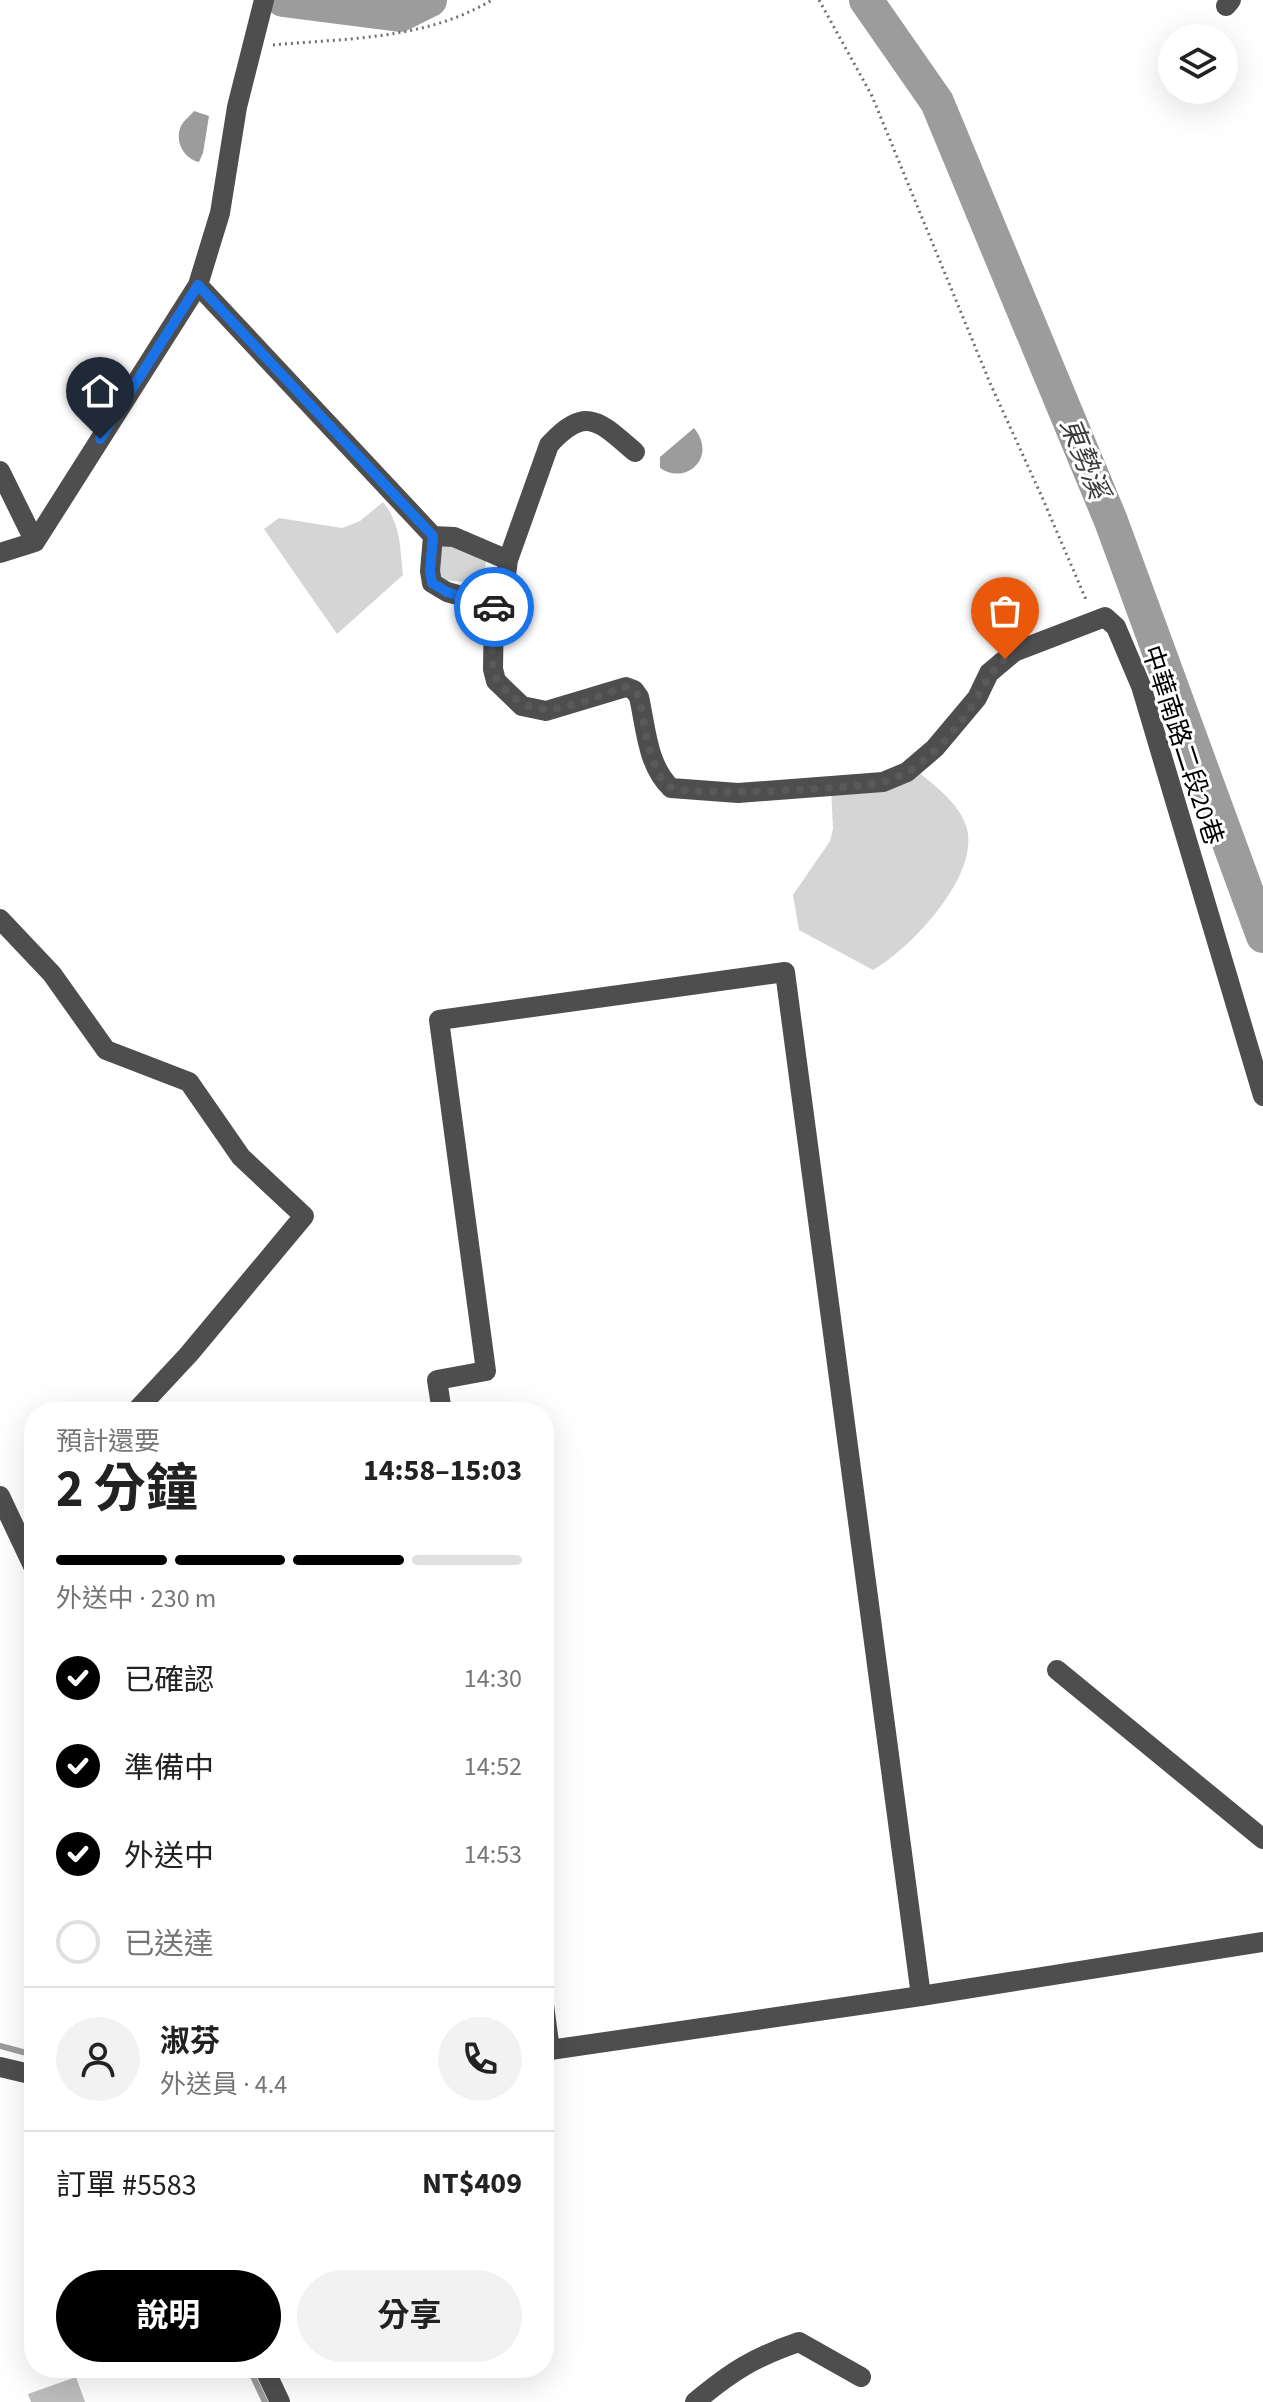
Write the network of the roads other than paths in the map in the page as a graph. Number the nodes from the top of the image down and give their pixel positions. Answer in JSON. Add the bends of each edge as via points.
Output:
{"nodes":[{"id":1,"x":264,"y":0,"type":"edge"},
{"id":2,"x":198,"y":285,"type":"junction"},
{"id":3,"x":635,"y":452,"type":"dead end"},
{"id":4,"x":0,"y":471,"type":"edge"},
{"id":5,"x":433,"y":536,"type":"junction"},
{"id":6,"x":35,"y":542,"type":"junction"},
{"id":7,"x":0,"y":553,"type":"edge"},
{"id":8,"x":508,"y":560,"type":"junction"},
{"id":9,"x":494,"y":605,"type":"junction"},
{"id":10,"x":0,"y":919,"type":"edge"},
{"id":11,"x":1263,"y":1096,"type":"edge"},
{"id":12,"x":144,"y":1402,"type":"edge"},
{"id":13,"x":440,"y":1402,"type":"edge"},
{"id":14,"x":0,"y":1496,"type":"edge"},
{"id":15,"x":24,"y":1547,"type":"edge"},
{"id":16,"x":1057,"y":1670,"type":"dead end"},
{"id":17,"x":1263,"y":1839,"type":"edge"},
{"id":18,"x":1263,"y":1942,"type":"edge"},
{"id":19,"x":921,"y":1996,"type":"junction"},
{"id":20,"x":554,"y":2049,"type":"edge"},
{"id":21,"x":0,"y":2067,"type":"edge"},
{"id":22,"x":24,"y":2073,"type":"edge"},
{"id":23,"x":861,"y":2377,"type":"dead end"},
{"id":24,"x":269,"y":2378,"type":"edge"},
{"id":25,"x":280,"y":2402,"type":"edge"},
{"id":26,"x":695,"y":2402,"type":"edge"}],
"edges":[{"from":1,"to":2,"type":"street","via":[[237,107],[220,213]]},
{"from":2,"to":5,"type":"street"},
{"from":2,"to":6,"type":"street"},
{"from":3,"to":8,"type":"street","via":[[593,421],[579,420],[560,433],[549,445]]},
{"from":4,"to":6,"type":"street"},
{"from":5,"to":8,"type":"street","via":[[454,537]]},
{"from":5,"to":9,"type":"street","via":[[432,583]]},
{"from":6,"to":7,"type":"street"},
{"from":8,"to":9,"type":"street","via":[[504,590]]},
{"from":9,"to":11,"type":"street","name":"中華南路二段20巷","via":[[496,681],[522,706],[546,711],[626,687],[634,690],[652,758],[671,788],[738,793],[883,782],[907,772],[963,718],[989,673],[1005,659],[1105,617],[1116,627],[1141,686]]},
{"from":10,"to":12,"type":"street","via":[[52,974],[106,1050],[189,1082],[241,1157],[304,1216]]},
{"from":13,"to":19,"type":"street","via":[[437,1380],[486,1371],[439,1020],[785,972]]},
{"from":14,"to":15,"type":"street"},
{"from":16,"to":17,"type":"street"},
{"from":18,"to":19,"type":"street"},
{"from":19,"to":20,"type":"street"},
{"from":21,"to":22,"type":"street"},
{"from":23,"to":26,"type":"street","via":[[799,2342],[731,2372]]},
{"from":24,"to":25,"type":"street"}]}
